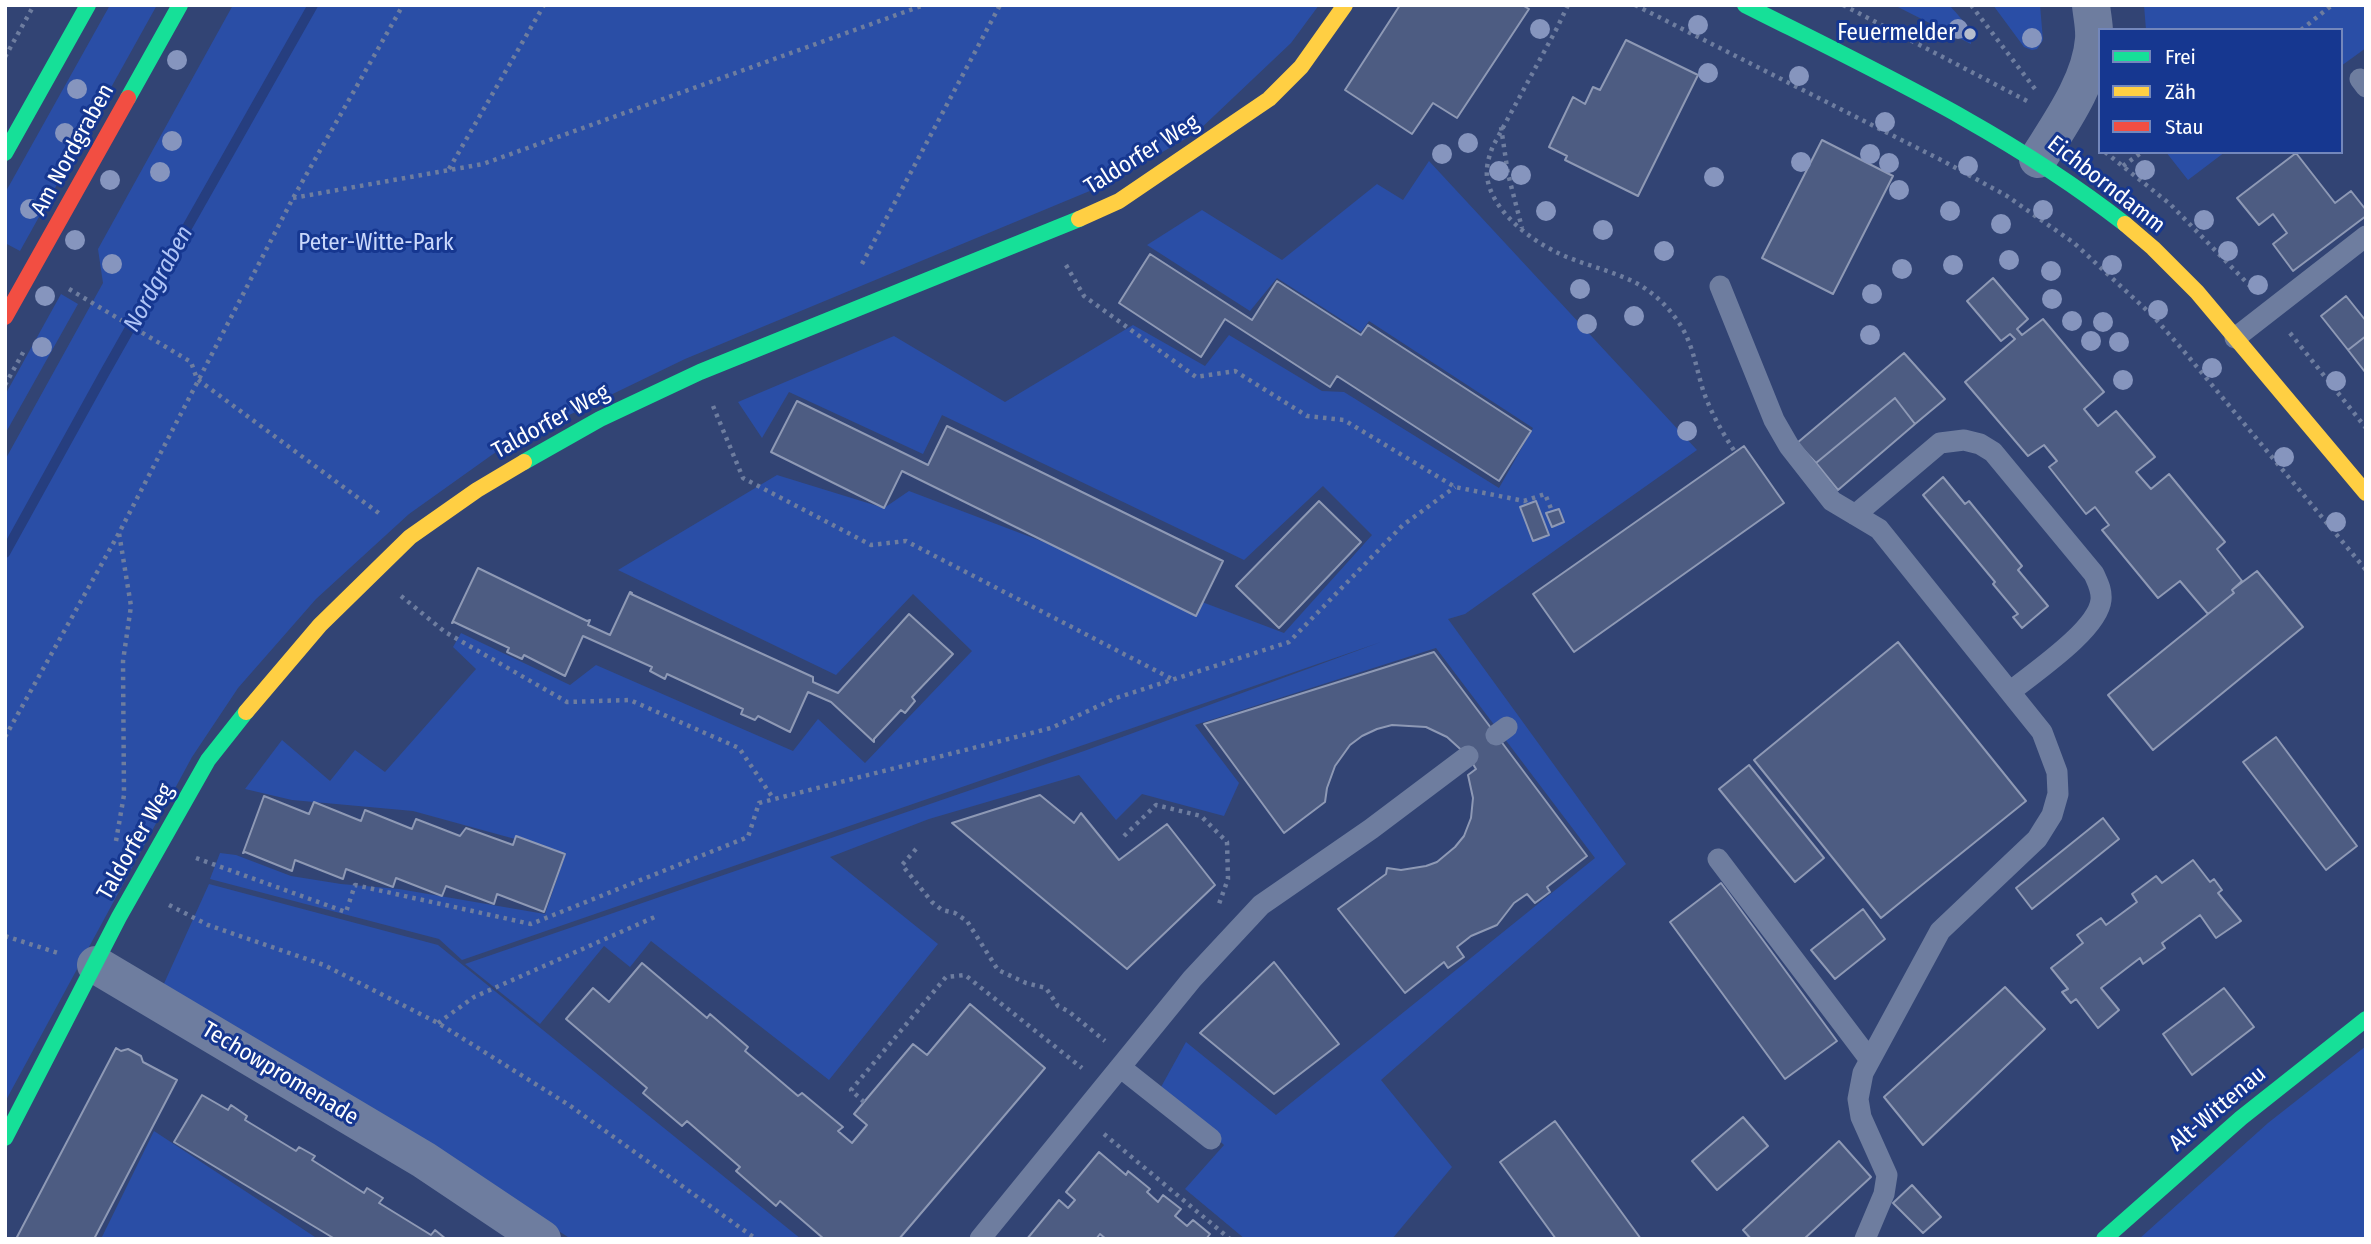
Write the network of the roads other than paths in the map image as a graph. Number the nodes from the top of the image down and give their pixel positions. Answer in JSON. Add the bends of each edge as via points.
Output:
{"nodes":[{"id":1,"x":88,"y":5,"type":"edge"},
{"id":2,"x":180,"y":5,"type":"edge"},
{"id":3,"x":1345,"y":5,"type":"edge"},
{"id":4,"x":1745,"y":5,"type":"edge"},
{"id":5,"x":2091,"y":5,"type":"edge"},
{"id":6,"x":5,"y":153,"type":"edge"},
{"id":7,"x":2038,"y":159,"type":"junction"},
{"id":8,"x":2366,"y":236,"type":"edge"},
{"id":9,"x":1720,"y":286,"type":"dead end"},
{"id":10,"x":5,"y":317,"type":"edge"},
{"id":11,"x":2235,"y":338,"type":"junction"},
{"id":12,"x":2366,"y":493,"type":"edge"},
{"id":13,"x":1855,"y":515,"type":"junction"},
{"id":14,"x":2010,"y":692,"type":"junction"},
{"id":15,"x":1468,"y":756,"type":"dead end"},
{"id":16,"x":1718,"y":859,"type":"dead end"},
{"id":17,"x":96,"y":965,"type":"junction"},
{"id":18,"x":2366,"y":1019,"type":"edge"},
{"id":19,"x":1870,"y":1060,"type":"junction"},
{"id":20,"x":1123,"y":1063,"type":"junction"},
{"id":21,"x":5,"y":1138,"type":"edge"},
{"id":22,"x":1211,"y":1139,"type":"dead end"},
{"id":23,"x":542,"y":1239,"type":"edge"},
{"id":24,"x":980,"y":1239,"type":"edge"},
{"id":25,"x":1865,"y":1239,"type":"edge"},
{"id":26,"x":2104,"y":1239,"type":"edge"}],
"edges":[{"from":1,"to":6,"type":"street"},
{"from":2,"to":10,"type":"street","name":"Am Nordgraben"},
{"from":3,"to":17,"type":"street","name":"Taldorfer Weg","via":[[1288,82],[1249,115],[1119,201],[700,372],[600,419],[477,490],[410,537],[281,669],[208,760]]},
{"from":4,"to":7,"type":"street","name":"Eichborndamm"},
{"from":5,"to":7,"type":"street","via":[[2094,39],[2085,75],[2070,109]]},
{"from":7,"to":11,"type":"street","name":"Eichborndamm","via":[[2139,236]]},
{"from":8,"to":11,"type":"lane"},
{"from":9,"to":13,"type":"lane","via":[[1789,446],[1832,501]]},
{"from":11,"to":12,"type":"street","name":"Eichborndamm"},
{"from":13,"to":14,"type":"lane","via":[[1879,529]]},
{"from":13,"to":14,"type":"lane","via":[[1940,443],[1964,440],[1993,452],[2094,574],[2101,589],[2096,615],[2083,632]]},
{"from":14,"to":19,"type":"lane","via":[[2042,732],[2057,772],[2059,794],[2052,815],[2037,839],[1940,931]]},
{"from":15,"to":20,"type":"lane","via":[[1261,905]]},
{"from":16,"to":19,"type":"lane"},
{"from":17,"to":21,"type":"street","name":"Taldorfer Weg"},
{"from":17,"to":23,"type":"street","name":"Techowpromenade","via":[[424,1160]]},
{"from":18,"to":26,"type":"street","name":"Alt-Wittenau","via":[[2241,1118]]},
{"from":19,"to":25,"type":"lane","via":[[1858,1099],[1886,1175],[1884,1194]]},
{"from":20,"to":22,"type":"lane"},
{"from":20,"to":24,"type":"lane"}]}
